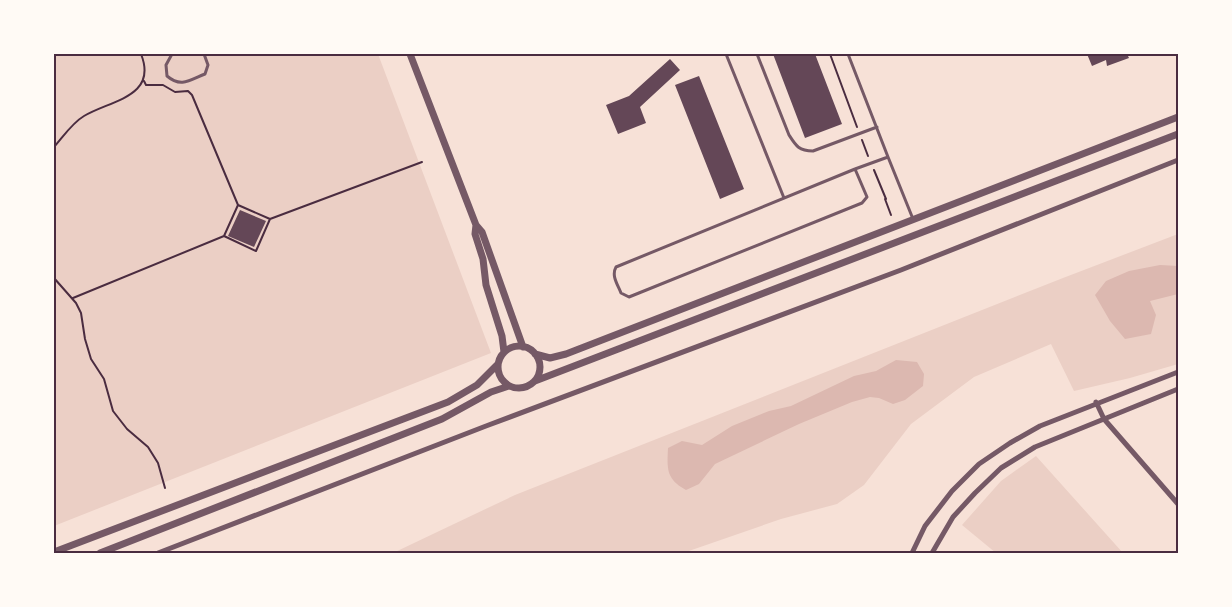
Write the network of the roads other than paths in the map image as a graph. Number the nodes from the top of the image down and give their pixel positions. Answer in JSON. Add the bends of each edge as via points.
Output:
{"nodes":[{"id":1,"x":172,"y":54,"type":"edge"},
{"id":2,"x":204,"y":54,"type":"edge"},
{"id":3,"x":410,"y":54,"type":"edge"},
{"id":4,"x":726,"y":54,"type":"edge"},
{"id":5,"x":757,"y":54,"type":"edge"},
{"id":6,"x":848,"y":54,"type":"edge"},
{"id":7,"x":1178,"y":117,"type":"edge"},
{"id":8,"x":877,"y":127,"type":"junction"},
{"id":9,"x":1178,"y":134,"type":"edge"},
{"id":10,"x":888,"y":157,"type":"junction"},
{"id":11,"x":1178,"y":160,"type":"edge"},
{"id":12,"x":855,"y":169,"type":"junction"},
{"id":13,"x":784,"y":198,"type":"junction"},
{"id":14,"x":913,"y":220,"type":"junction"},
{"id":15,"x":476,"y":225,"type":"junction"},
{"id":16,"x":523,"y":347,"type":"junction"},
{"id":17,"x":504,"y":352,"type":"junction"},
{"id":18,"x":535,"y":354,"type":"junction"},
{"id":19,"x":498,"y":364,"type":"junction"},
{"id":20,"x":1178,"y":372,"type":"edge"},
{"id":21,"x":535,"y":381,"type":"junction"},
{"id":22,"x":509,"y":386,"type":"junction"},
{"id":23,"x":1178,"y":389,"type":"edge"},
{"id":24,"x":1096,"y":402,"type":"junction"},
{"id":25,"x":1104,"y":419,"type":"junction"},
{"id":26,"x":1178,"y":504,"type":"edge"},
{"id":27,"x":54,"y":552,"type":"edge"},
{"id":28,"x":100,"y":553,"type":"edge"},
{"id":29,"x":158,"y":553,"type":"edge"},
{"id":30,"x":912,"y":553,"type":"edge"},
{"id":31,"x":932,"y":553,"type":"edge"}],
"edges":[{"from":1,"to":2,"type":"lane","via":[[166,65],[167,76],[182,83],[204,74],[208,66]]},
{"from":3,"to":15,"type":"street"},
{"from":4,"to":13,"type":"lane"},
{"from":5,"to":8,"type":"lane","via":[[789,135],[800,149],[813,151]]},
{"from":6,"to":8,"type":"lane"},
{"from":7,"to":14,"type":"street"},
{"from":8,"to":10,"type":"lane"},
{"from":9,"to":21,"type":"street"},
{"from":10,"to":12,"type":"lane"},
{"from":10,"to":14,"type":"lane"},
{"from":11,"to":29,"type":"street","via":[[901,270]]},
{"from":12,"to":13,"type":"lane"},
{"from":12,"to":13,"type":"lane","via":[[867,197],[862,203],[629,297],[621,293],[614,277],[616,267]]},
{"from":14,"to":18,"type":"street","via":[[566,354],[550,358]]},
{"from":15,"to":16,"type":"street","via":[[482,232]]},
{"from":15,"to":17,"type":"street","via":[[486,285]]},
{"from":16,"to":17,"type":"street","via":[[515,346]]},
{"from":16,"to":18,"type":"street"},
{"from":17,"to":19,"type":"street"},
{"from":18,"to":21,"type":"street","via":[[540,367]]},
{"from":19,"to":22,"type":"street","via":[[500,377]]},
{"from":19,"to":27,"type":"street","via":[[477,385],[448,402]]},
{"from":20,"to":24,"type":"street"},
{"from":21,"to":22,"type":"street","via":[[522,388]]},
{"from":22,"to":28,"type":"street","via":[[491,392],[442,419]]},
{"from":23,"to":25,"type":"street"},
{"from":24,"to":25,"type":"street"},
{"from":24,"to":30,"type":"street","via":[[1040,426],[979,464],[952,491],[925,526]]},
{"from":25,"to":26,"type":"street"},
{"from":25,"to":31,"type":"street","via":[[1035,447],[1001,468],[952,517]]}]}
